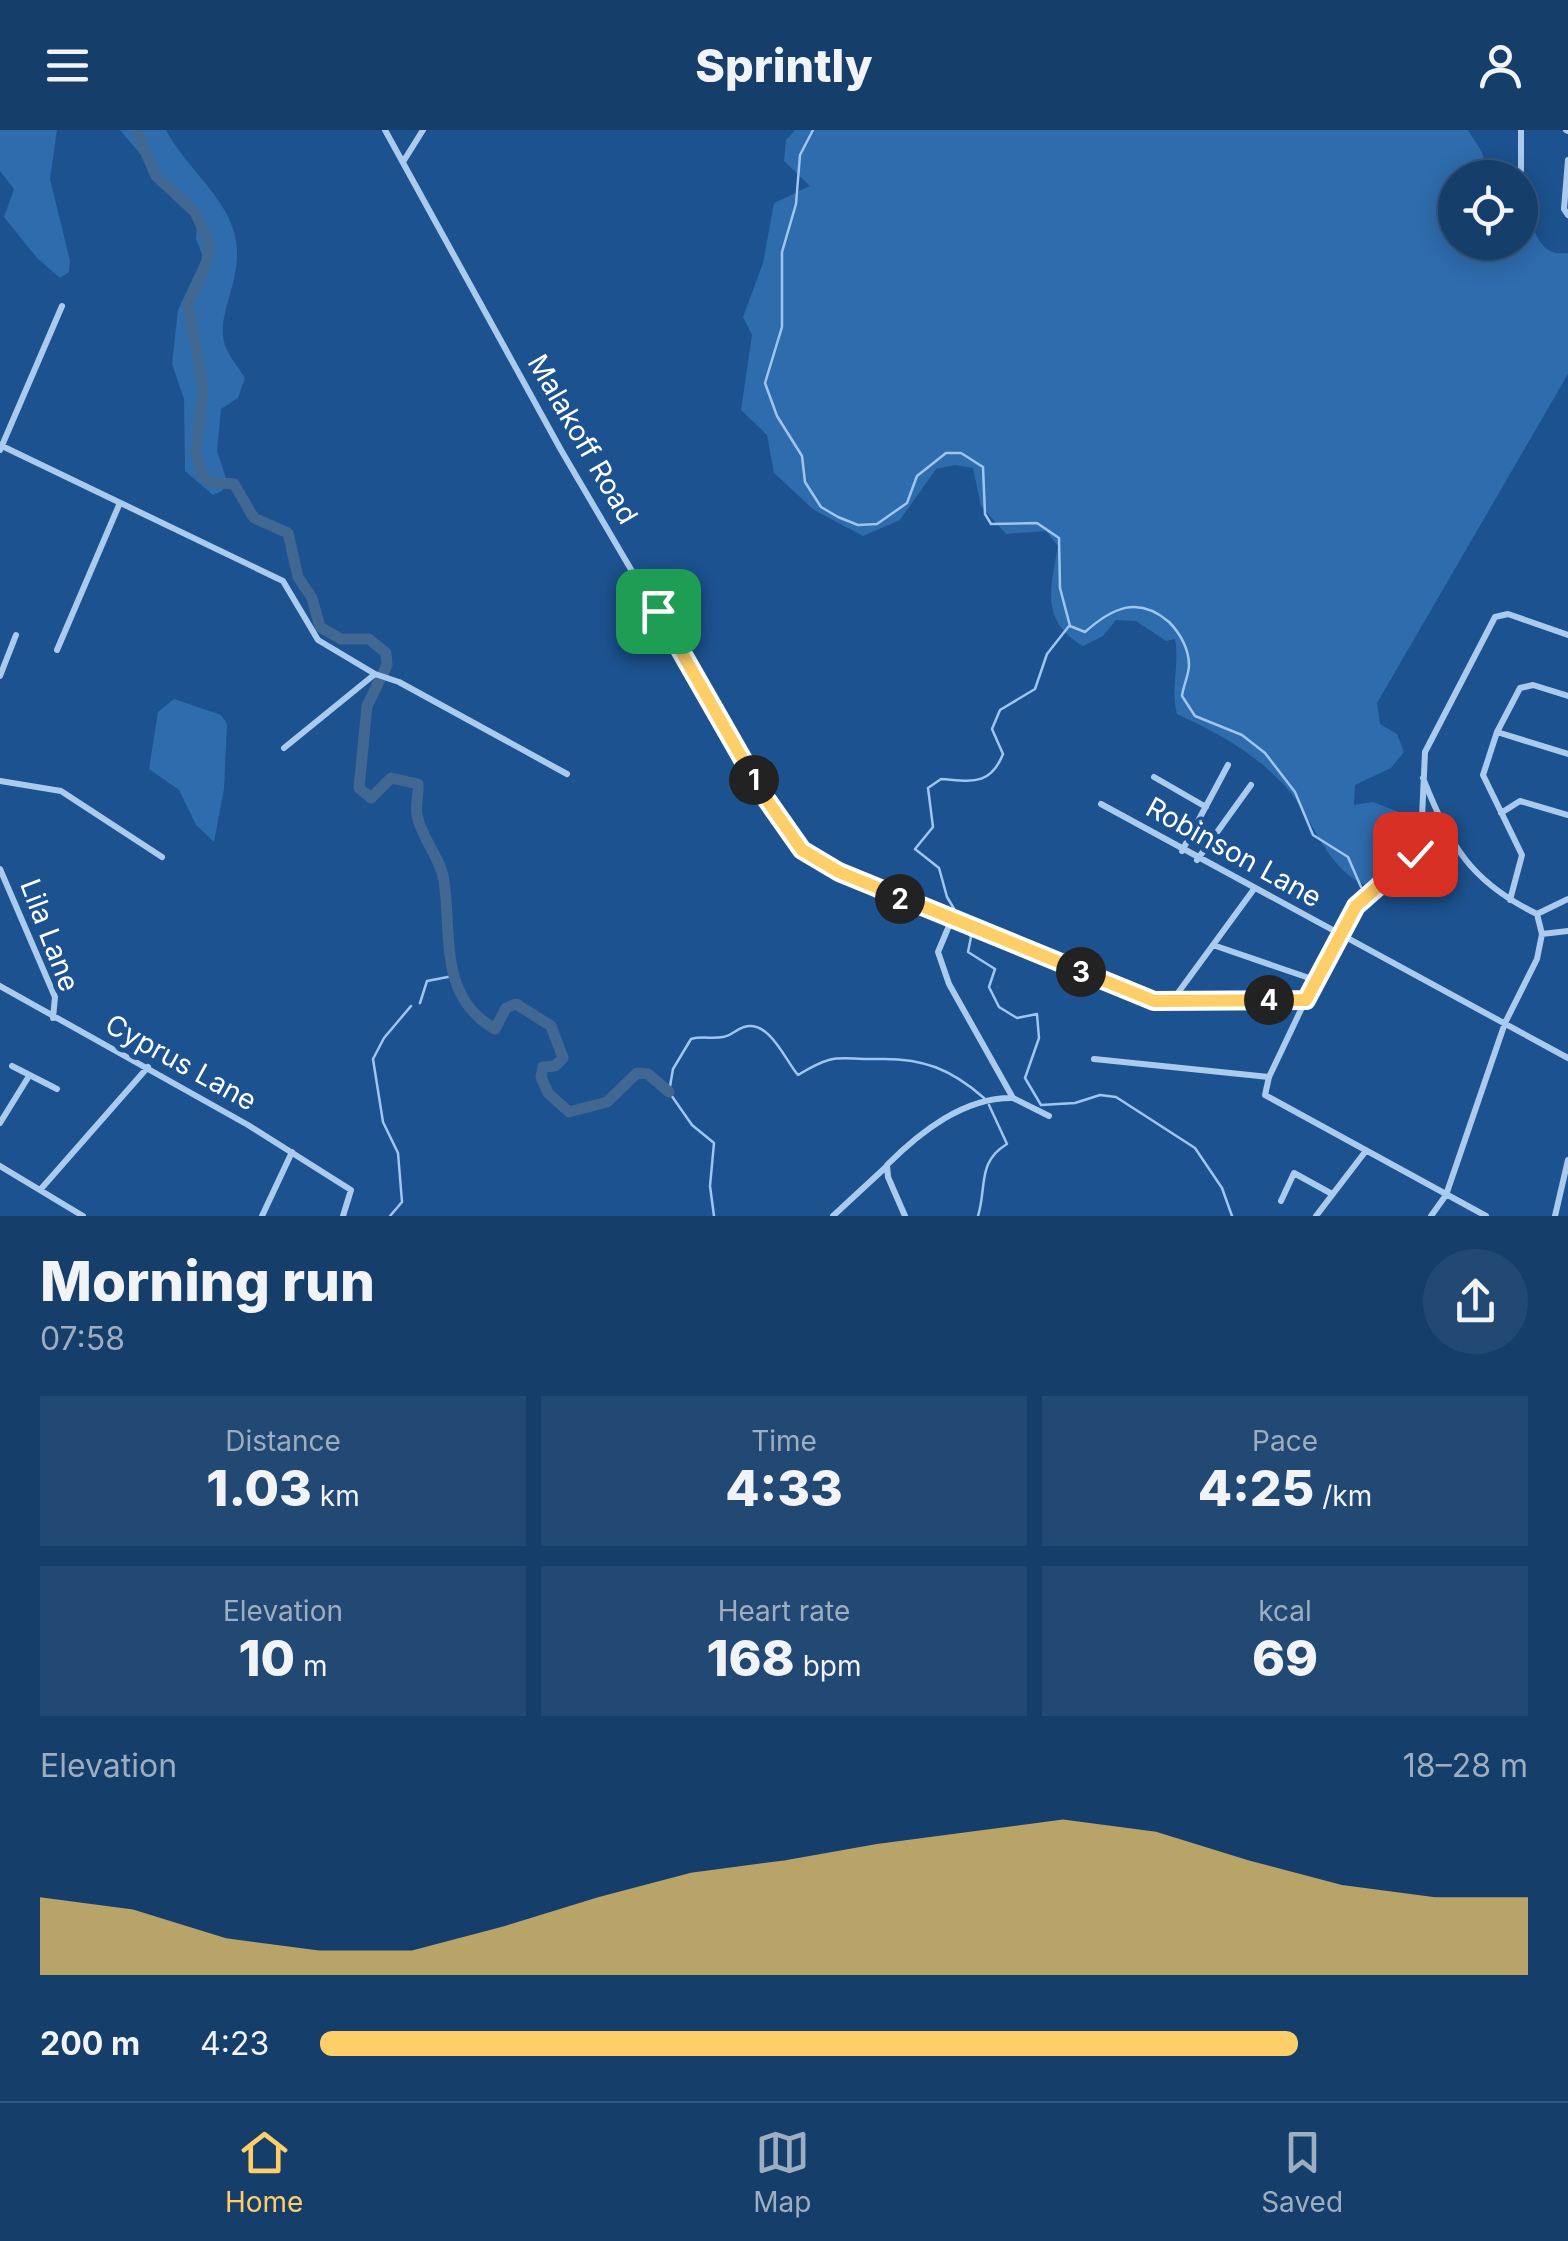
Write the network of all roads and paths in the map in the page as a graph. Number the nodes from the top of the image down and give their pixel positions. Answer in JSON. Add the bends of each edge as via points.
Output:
{"nodes":[{"id":1,"x":384,"y":130,"type":"edge"},
{"id":2,"x":423,"y":130,"type":"edge"},
{"id":3,"x":1521,"y":130,"type":"edge"},
{"id":4,"x":1521,"y":160,"type":"edge"},
{"id":5,"x":1568,"y":160,"type":"edge"},
{"id":6,"x":402,"y":163,"type":"junction"},
{"id":7,"x":1568,"y":215,"type":"edge"},
{"id":8,"x":62,"y":306,"type":"dead end"},
{"id":9,"x":1,"y":448,"type":"edge"},
{"id":10,"x":120,"y":505,"type":"junction"},
{"id":11,"x":1568,"y":634,"type":"edge"},
{"id":12,"x":16,"y":635,"type":"dead end"},
{"id":13,"x":56,"y":650,"type":"dead end"},
{"id":14,"x":375,"y":674,"type":"junction"},
{"id":15,"x":0,"y":676,"type":"edge"},
{"id":16,"x":1568,"y":696,"type":"edge"},
{"id":17,"x":1497,"y":732,"type":"junction"},
{"id":18,"x":284,"y":748,"type":"dead end"},
{"id":19,"x":1568,"y":754,"type":"edge"},
{"id":20,"x":1228,"y":765,"type":"dead end"},
{"id":21,"x":567,"y":774,"type":"dead end"},
{"id":22,"x":1422,"y":776,"type":"junction"},
{"id":23,"x":1154,"y":777,"type":"dead end"},
{"id":24,"x":0,"y":781,"type":"edge"},
{"id":25,"x":1252,"y":785,"type":"dead end"},
{"id":26,"x":1101,"y":804,"type":"dead end"},
{"id":27,"x":1206,"y":806,"type":"junction"},
{"id":28,"x":1500,"y":813,"type":"junction"},
{"id":29,"x":1568,"y":815,"type":"edge"},
{"id":30,"x":1182,"y":851,"type":"junction"},
{"id":31,"x":162,"y":857,"type":"dead end"},
{"id":32,"x":1196,"y":860,"type":"junction"},
{"id":33,"x":0,"y":869,"type":"edge"},
{"id":34,"x":1254,"y":889,"type":"junction"},
{"id":35,"x":1510,"y":900,"type":"junction"},
{"id":36,"x":1568,"y":900,"type":"edge"},
{"id":37,"x":1537,"y":914,"type":"junction"},
{"id":38,"x":954,"y":922,"type":"junction"},
{"id":39,"x":1568,"y":931,"type":"edge"},
{"id":40,"x":1337,"y":934,"type":"junction"},
{"id":41,"x":1542,"y":934,"type":"junction"},
{"id":42,"x":1213,"y":945,"type":"junction"},
{"id":43,"x":1315,"y":980,"type":"junction"},
{"id":44,"x":0,"y":986,"type":"edge"},
{"id":45,"x":1306,"y":1000,"type":"junction"},
{"id":46,"x":1171,"y":1003,"type":"junction"},
{"id":47,"x":53,"y":1018,"type":"junction"},
{"id":48,"x":1505,"y":1023,"type":"junction"},
{"id":49,"x":1568,"y":1058,"type":"edge"},
{"id":50,"x":1094,"y":1059,"type":"dead end"},
{"id":51,"x":12,"y":1066,"type":"dead end"},
{"id":52,"x":148,"y":1068,"type":"junction"},
{"id":53,"x":29,"y":1076,"type":"junction"},
{"id":54,"x":1269,"y":1077,"type":"junction"},
{"id":55,"x":57,"y":1089,"type":"dead end"},
{"id":56,"x":1013,"y":1098,"type":"junction"},
{"id":57,"x":1049,"y":1116,"type":"dead end"},
{"id":58,"x":0,"y":1124,"type":"edge"},
{"id":59,"x":292,"y":1152,"type":"junction"},
{"id":60,"x":1366,"y":1152,"type":"junction"},
{"id":61,"x":1568,"y":1160,"type":"edge"},
{"id":62,"x":888,"y":1165,"type":"junction"},
{"id":63,"x":0,"y":1166,"type":"edge"},
{"id":64,"x":40,"y":1190,"type":"junction"},
{"id":65,"x":1565,"y":1190,"type":"edge"},
{"id":66,"x":1332,"y":1194,"type":"junction"},
{"id":67,"x":1446,"y":1195,"type":"junction"},
{"id":68,"x":1281,"y":1201,"type":"dead end"},
{"id":69,"x":84,"y":1216,"type":"edge"},
{"id":70,"x":262,"y":1216,"type":"edge"},
{"id":71,"x":343,"y":1216,"type":"edge"},
{"id":72,"x":833,"y":1216,"type":"edge"},
{"id":73,"x":905,"y":1216,"type":"edge"},
{"id":74,"x":1316,"y":1216,"type":"edge"},
{"id":75,"x":1431,"y":1216,"type":"edge"},
{"id":76,"x":1486,"y":1216,"type":"edge"},
{"id":77,"x":1555,"y":1216,"type":"edge"}],
"edges":[{"from":1,"to":6,"type":"street","name":"Malakoff Road"},
{"from":2,"to":6,"type":"street"},
{"from":3,"to":4,"type":"street"},
{"from":5,"to":7,"type":"street"},
{"from":6,"to":38,"type":"street","name":"Malakoff Road","via":[[561,450],[802,850]]},
{"from":8,"to":9,"type":"street"},
{"from":9,"to":10,"type":"street"},
{"from":10,"to":13,"type":"street"},
{"from":10,"to":14,"type":"street","via":[[283,582],[318,640]]},
{"from":11,"to":22,"type":"street","via":[[1508,614],[1496,617],[1425,752]]},
{"from":12,"to":15,"type":"street"},
{"from":14,"to":18,"type":"street"},
{"from":14,"to":21,"type":"street"},
{"from":16,"to":17,"type":"street","via":[[1520,688]]},
{"from":17,"to":19,"type":"street"},
{"from":17,"to":28,"type":"street","via":[[1483,775]]},
{"from":20,"to":27,"type":"street"},
{"from":22,"to":35,"type":"street","via":[[1467,863]]},
{"from":22,"to":40,"type":"street","via":[[1415,854],[1356,906]]},
{"from":23,"to":27,"type":"street"},
{"from":24,"to":31,"type":"street","via":[[61,791]]},
{"from":25,"to":32,"type":"street"},
{"from":26,"to":30,"type":"street","name":"Robinson Lane"},
{"from":27,"to":30,"type":"street"},
{"from":28,"to":29,"type":"street","via":[[1520,801]]},
{"from":28,"to":35,"type":"street","via":[[1522,856]]},
{"from":30,"to":32,"type":"street","name":"Robinson Lane"},
{"from":32,"to":34,"type":"street","name":"Robinson Lane"},
{"from":33,"to":47,"type":"street","name":"Lila Lane","via":[[54,997]]},
{"from":34,"to":40,"type":"street","name":"Robinson Lane"},
{"from":34,"to":42,"type":"street"},
{"from":35,"to":37,"type":"street"},
{"from":36,"to":37,"type":"street"},
{"from":37,"to":41,"type":"street"},
{"from":38,"to":46,"type":"street","name":"Malakoff Road"},
{"from":38,"to":56,"type":"street","via":[[939,964]]},
{"from":39,"to":41,"type":"street"},
{"from":40,"to":43,"type":"street"},
{"from":40,"to":48,"type":"street","name":"Robinson Lane"},
{"from":41,"to":48,"type":"street"},
{"from":42,"to":43,"type":"street"},
{"from":42,"to":46,"type":"street"},
{"from":43,"to":45,"type":"street"},
{"from":44,"to":47,"type":"street","name":"Cyprus Lane"},
{"from":45,"to":46,"type":"street","name":"Malakoff Road"},
{"from":45,"to":54,"type":"street"},
{"from":47,"to":52,"type":"street","name":"Cyprus Lane"},
{"from":48,"to":49,"type":"street","name":"Robinson Lane"},
{"from":48,"to":67,"type":"street"},
{"from":50,"to":54,"type":"street"},
{"from":51,"to":53,"type":"street"},
{"from":52,"to":59,"type":"street","name":"Cyprus Lane"},
{"from":52,"to":64,"type":"street"},
{"from":53,"to":55,"type":"street"},
{"from":53,"to":58,"type":"street"},
{"from":54,"to":60,"type":"street","via":[[1264,1095],[1272,1102]]},
{"from":56,"to":57,"type":"street"},
{"from":56,"to":62,"type":"street","via":[[938,1122]]},
{"from":59,"to":70,"type":"street"},
{"from":59,"to":71,"type":"street","name":"Cyprus Lane","via":[[352,1196]]},
{"from":60,"to":66,"type":"street"},
{"from":60,"to":67,"type":"street"},
{"from":61,"to":65,"type":"street"},
{"from":62,"to":72,"type":"street"},
{"from":62,"to":73,"type":"street"},
{"from":63,"to":64,"type":"street"},
{"from":64,"to":69,"type":"street"},
{"from":65,"to":77,"type":"street"},
{"from":66,"to":68,"type":"street","via":[[1294,1172]]},
{"from":66,"to":74,"type":"street"},
{"from":67,"to":75,"type":"street"},
{"from":67,"to":76,"type":"street"}]}
